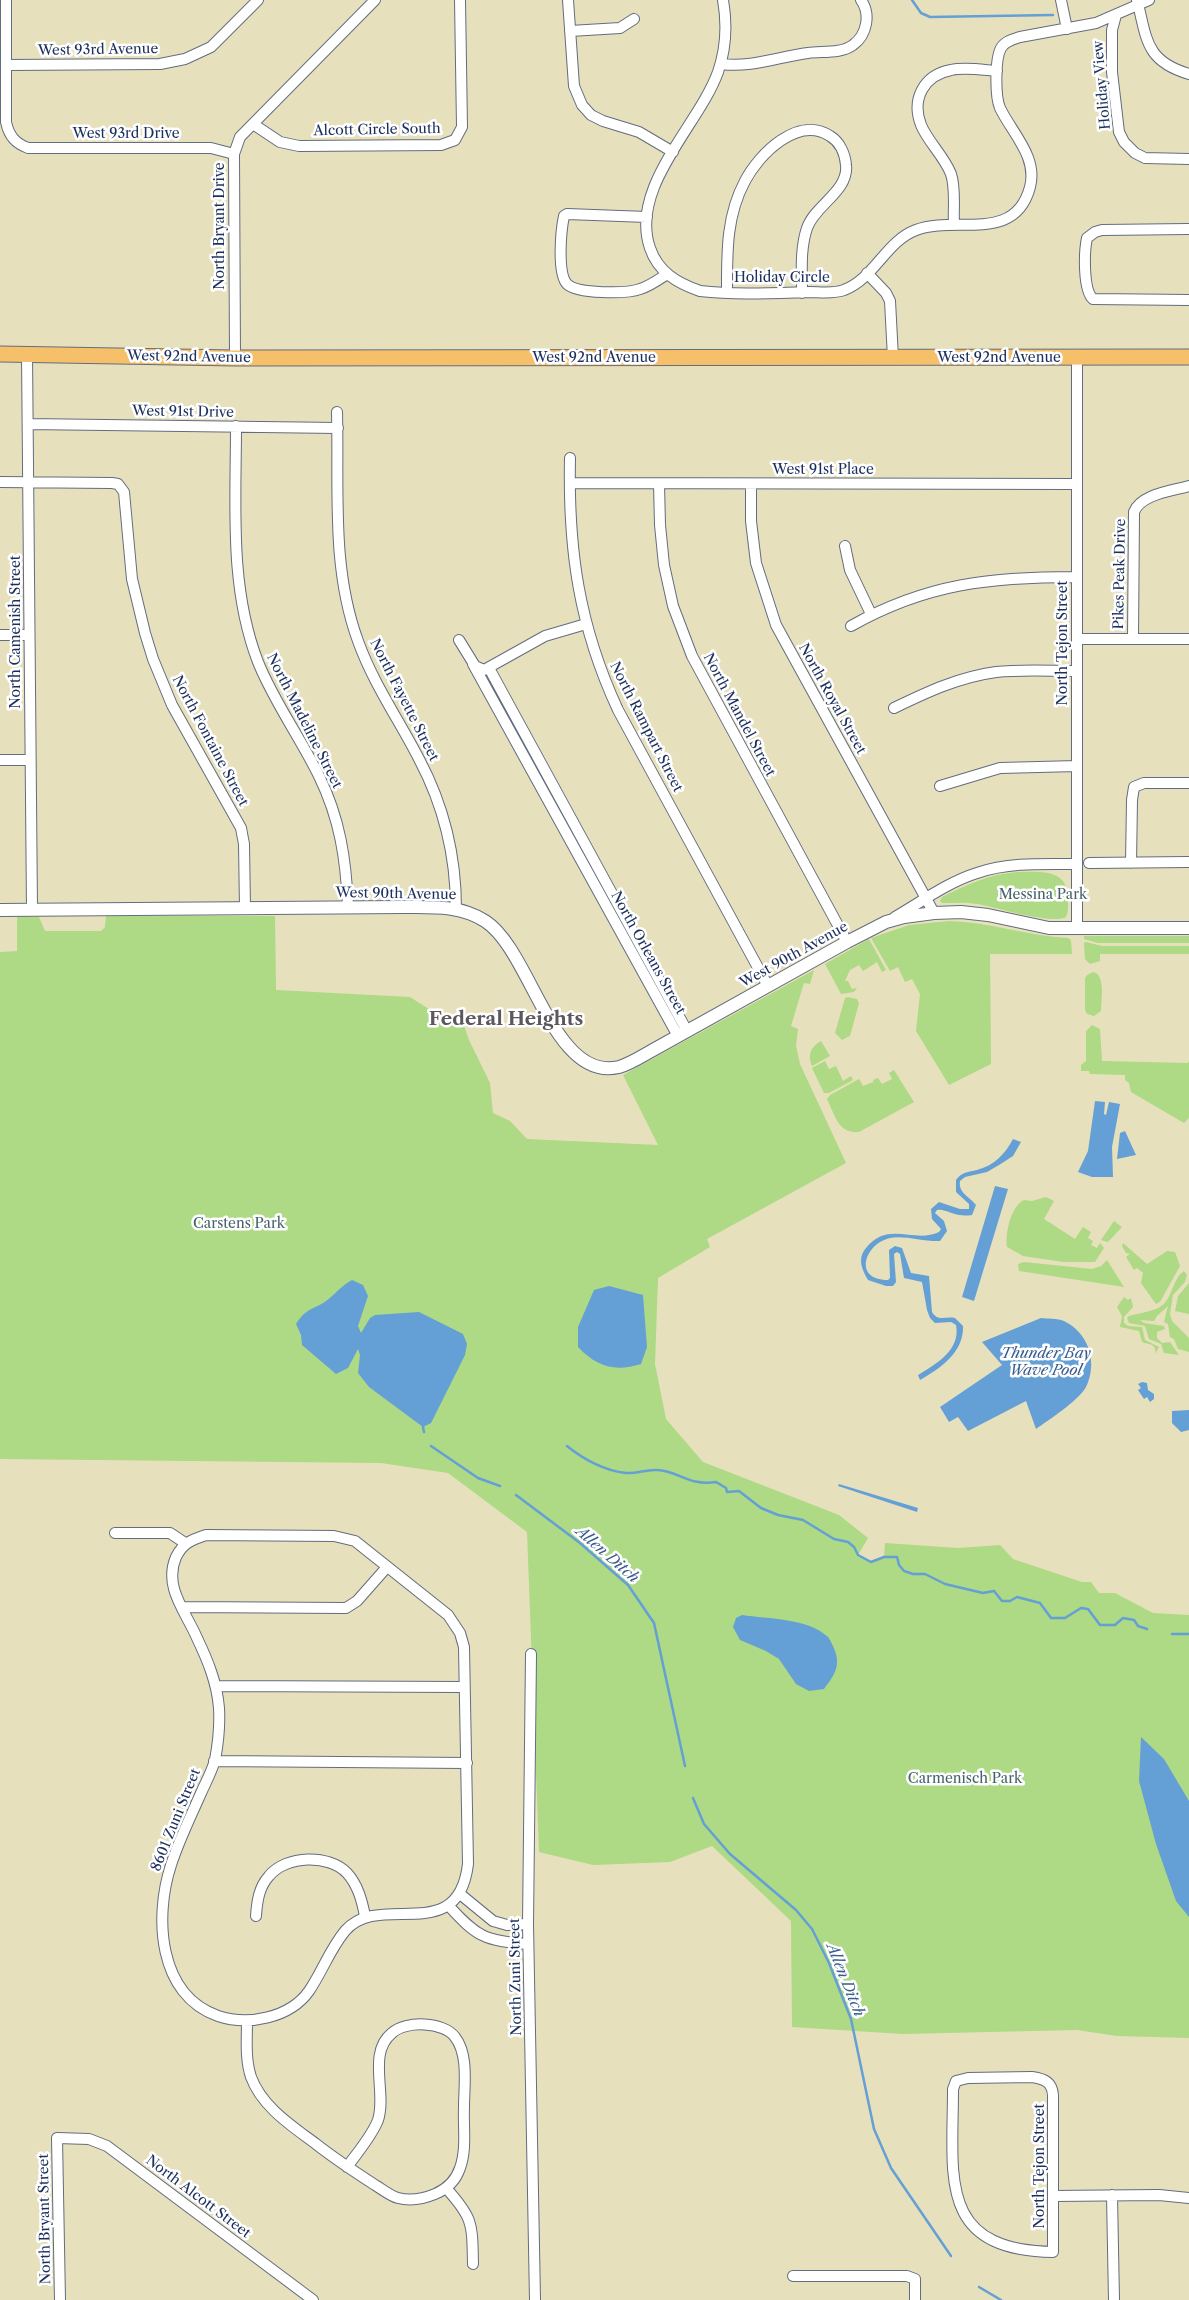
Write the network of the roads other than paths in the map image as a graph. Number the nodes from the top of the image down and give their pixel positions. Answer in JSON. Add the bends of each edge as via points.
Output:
{"nodes":[{"id":1,"x":6,"y":0,"type":"edge"},
{"id":2,"x":258,"y":0,"type":"edge"},
{"id":3,"x":374,"y":0,"type":"edge"},
{"id":4,"x":460,"y":0,"type":"edge"},
{"id":5,"x":568,"y":0,"type":"edge"},
{"id":6,"x":723,"y":0,"type":"edge"},
{"id":7,"x":861,"y":0,"type":"edge"},
{"id":8,"x":1061,"y":0,"type":"edge"},
{"id":9,"x":1149,"y":0,"type":"edge"},
{"id":10,"x":1138,"y":2,"type":"edge"},
{"id":11,"x":1116,"y":15,"type":"junction"},
{"id":12,"x":634,"y":19,"type":"dead end"},
{"id":13,"x":1067,"y":29,"type":"junction"},
{"id":14,"x":570,"y":31,"type":"junction"},
{"id":15,"x":721,"y":64,"type":"junction"},
{"id":16,"x":6,"y":65,"type":"junction"},
{"id":17,"x":997,"y":70,"type":"junction"},
{"id":18,"x":1189,"y":74,"type":"edge"},
{"id":19,"x":253,"y":124,"type":"junction"},
{"id":20,"x":673,"y":152,"type":"junction"},
{"id":21,"x":234,"y":154,"type":"junction"},
{"id":22,"x":1189,"y":159,"type":"edge"},
{"id":23,"x":647,"y":217,"type":"junction"},
{"id":24,"x":954,"y":224,"type":"junction"},
{"id":25,"x":1189,"y":230,"type":"edge"},
{"id":26,"x":867,"y":273,"type":"junction"},
{"id":27,"x":667,"y":274,"type":"junction"},
{"id":28,"x":727,"y":292,"type":"junction"},
{"id":29,"x":802,"y":292,"type":"junction"},
{"id":30,"x":1189,"y":300,"type":"edge"},
{"id":31,"x":0,"y":354,"type":"edge"},
{"id":32,"x":27,"y":354,"type":"junction"},
{"id":33,"x":235,"y":358,"type":"junction"},
{"id":34,"x":893,"y":358,"type":"junction"},
{"id":35,"x":1077,"y":358,"type":"junction"},
{"id":36,"x":1189,"y":358,"type":"edge"},
{"id":37,"x":337,"y":412,"type":"dead end"},
{"id":38,"x":28,"y":424,"type":"junction"},
{"id":39,"x":236,"y":426,"type":"junction"},
{"id":40,"x":338,"y":428,"type":"junction"},
{"id":41,"x":570,"y":458,"type":"dead end"},
{"id":42,"x":0,"y":482,"type":"edge"},
{"id":43,"x":28,"y":482,"type":"junction"},
{"id":44,"x":570,"y":483,"type":"junction"},
{"id":45,"x":659,"y":484,"type":"junction"},
{"id":46,"x":751,"y":484,"type":"junction"},
{"id":47,"x":1077,"y":484,"type":"junction"},
{"id":48,"x":1189,"y":486,"type":"edge"},
{"id":49,"x":845,"y":546,"type":"dead end"},
{"id":50,"x":1077,"y":577,"type":"junction"},
{"id":51,"x":871,"y":614,"type":"junction"},
{"id":52,"x":586,"y":624,"type":"junction"},
{"id":53,"x":851,"y":626,"type":"dead end"},
{"id":54,"x":0,"y":635,"type":"edge"},
{"id":55,"x":30,"y":636,"type":"junction"},
{"id":56,"x":1077,"y":639,"type":"junction"},
{"id":57,"x":1133,"y":639,"type":"junction"},
{"id":58,"x":1189,"y":639,"type":"edge"},
{"id":59,"x":459,"y":640,"type":"dead end"},
{"id":60,"x":473,"y":664,"type":"junction"},
{"id":61,"x":488,"y":668,"type":"junction"},
{"id":62,"x":1077,"y":671,"type":"junction"},
{"id":63,"x":894,"y":708,"type":"dead end"},
{"id":64,"x":0,"y":760,"type":"edge"},
{"id":65,"x":30,"y":760,"type":"junction"},
{"id":66,"x":1077,"y":766,"type":"junction"},
{"id":67,"x":548,"y":778,"type":"junction"},
{"id":68,"x":539,"y":782,"type":"junction"},
{"id":69,"x":1189,"y":783,"type":"edge"},
{"id":70,"x":940,"y":786,"type":"dead end"},
{"id":71,"x":1131,"y":862,"type":"junction"},
{"id":72,"x":1189,"y":862,"type":"edge"},
{"id":73,"x":1090,"y":863,"type":"dead end"},
{"id":74,"x":1077,"y":864,"type":"junction"},
{"id":75,"x":604,"y":879,"type":"junction"},
{"id":76,"x":594,"y":884,"type":"junction"},
{"id":77,"x":927,"y":899,"type":"junction"},
{"id":78,"x":348,"y":907,"type":"junction"},
{"id":79,"x":245,"y":908,"type":"junction"},
{"id":80,"x":32,"y":909,"type":"junction"},
{"id":81,"x":456,"y":909,"type":"junction"},
{"id":82,"x":0,"y":910,"type":"edge"},
{"id":83,"x":934,"y":912,"type":"junction"},
{"id":84,"x":886,"y":922,"type":"junction"},
{"id":85,"x":1189,"y":928,"type":"edge"},
{"id":86,"x":1077,"y":929,"type":"junction"},
{"id":87,"x":847,"y":942,"type":"junction"},
{"id":88,"x":768,"y":986,"type":"junction"},
{"id":89,"x":682,"y":1033,"type":"junction"},
{"id":90,"x":115,"y":1532,"type":"dead end"},
{"id":91,"x":185,"y":1543,"type":"junction"},
{"id":92,"x":387,"y":1567,"type":"junction"},
{"id":93,"x":182,"y":1607,"type":"junction"},
{"id":94,"x":531,"y":1654,"type":"dead end"},
{"id":95,"x":217,"y":1686,"type":"junction"},
{"id":96,"x":464,"y":1687,"type":"junction"},
{"id":97,"x":214,"y":1761,"type":"junction"},
{"id":98,"x":467,"y":1763,"type":"junction"},
{"id":99,"x":460,"y":1894,"type":"junction"},
{"id":100,"x":448,"y":1905,"type":"junction"},
{"id":101,"x":256,"y":1916,"type":"dead end"},
{"id":102,"x":365,"y":1916,"type":"junction"},
{"id":103,"x":528,"y":1924,"type":"junction"},
{"id":104,"x":528,"y":1944,"type":"junction"},
{"id":105,"x":247,"y":2020,"type":"junction"},
{"id":106,"x":57,"y":2138,"type":"joint"},
{"id":107,"x":347,"y":2167,"type":"junction"},
{"id":108,"x":446,"y":2188,"type":"junction"},
{"id":109,"x":1112,"y":2195,"type":"junction"},
{"id":110,"x":1053,"y":2196,"type":"junction"},
{"id":111,"x":1189,"y":2198,"type":"edge"},
{"id":112,"x":473,"y":2264,"type":"dead end"},
{"id":113,"x":793,"y":2276,"type":"dead end"},
{"id":114,"x":60,"y":2300,"type":"edge"},
{"id":115,"x":313,"y":2300,"type":"edge"},
{"id":116,"x":535,"y":2300,"type":"edge"},
{"id":117,"x":915,"y":2300,"type":"edge"},
{"id":118,"x":1114,"y":2300,"type":"edge"}],
"edges":[{"from":1,"to":16,"type":"street"},
{"from":2,"to":16,"type":"street","name":"West 93rd Avenue","via":[[211,47],[185,59],[160,64]]},
{"from":3,"to":19,"type":"street","name":"North Bryant Drive"},
{"from":4,"to":19,"type":"street","name":"Alcott Circle South","via":[[462,127],[455,140],[441,145],[299,146],[280,142]]},
{"from":5,"to":14,"type":"street"},
{"from":6,"to":15,"type":"street","name":"Holiday Circle","via":[[725,27]]},
{"from":7,"to":15,"type":"street","via":[[867,13],[865,26],[859,39],[846,49],[798,54],[755,64]]},
{"from":8,"to":13,"type":"street"},
{"from":9,"to":10,"type":"street","name":"Holiday Circle"},
{"from":10,"to":11,"type":"street","name":"Holiday Circle"},
{"from":10,"to":18,"type":"street","via":[[1154,54],[1163,64]]},
{"from":11,"to":13,"type":"street","name":"Holiday Circle"},
{"from":11,"to":22,"type":"street","name":"Holiday View","via":[[1112,36],[1112,72],[1119,132],[1124,142],[1145,158]]},
{"from":12,"to":14,"type":"street","via":[[620,28]]},
{"from":13,"to":17,"type":"street","name":"Holiday Circle","via":[[1009,41],[1001,48]]},
{"from":14,"to":20,"type":"street","via":[[574,86],[582,105],[591,115],[639,132]]},
{"from":15,"to":20,"type":"street","name":"Holiday Circle","via":[[710,91]]},
{"from":16,"to":21,"type":"street","name":"West 93rd Drive","via":[[6,122],[17,144],[28,148],[211,148]]},
{"from":17,"to":24,"type":"street","name":"Holiday Circle","via":[[997,98],[1029,160],[1032,168],[1030,186],[1022,206],[1007,219],[990,224]]},
{"from":17,"to":24,"type":"street","via":[[953,69],[943,72],[930,80],[918,96],[922,126],[953,182]]},
{"from":19,"to":21,"type":"street","name":"North Bryant Drive","via":[[240,137]]},
{"from":20,"to":23,"type":"street","name":"Holiday Circle","via":[[654,188]]},
{"from":21,"to":33,"type":"street","name":"North Bryant Drive"},
{"from":23,"to":27,"type":"street","name":"Holiday Circle","via":[[649,246]]},
{"from":23,"to":27,"type":"street","via":[[567,214],[564,216],[561,273],[566,283],[575,288],[626,292],[651,285]]},
{"from":24,"to":26,"type":"street","name":"Holiday Circle","via":[[931,226],[905,235]]},
{"from":25,"to":30,"type":"street","via":[[1095,232],[1087,238],[1086,265],[1086,291],[1093,299]]},
{"from":26,"to":29,"type":"street","name":"Holiday Circle","via":[[844,290]]},
{"from":26,"to":34,"type":"street","via":[[890,301]]},
{"from":27,"to":28,"type":"street","name":"Holiday Circle","via":[[684,286],[700,291]]},
{"from":28,"to":29,"type":"street","name":"Holiday Circle"},
{"from":28,"to":29,"type":"street","via":[[729,232],[745,180],[770,150],[795,134],[812,130],[827,134],[839,144],[846,171],[842,184],[807,228]]},
{"from":31,"to":32,"type":"main road","name":"West 92nd Avenue"},
{"from":32,"to":33,"type":"main road","name":"West 92nd Avenue"},
{"from":32,"to":38,"type":"street","name":"North Camenish Street"},
{"from":33,"to":34,"type":"main road","name":"West 92nd Avenue"},
{"from":34,"to":35,"type":"main road","name":"West 92nd Avenue"},
{"from":35,"to":36,"type":"main road","name":"West 92nd Avenue"},
{"from":35,"to":47,"type":"street","name":"North Tejon Street"},
{"from":37,"to":40,"type":"street","name":"North Fayette Street"},
{"from":38,"to":39,"type":"street","name":"West 91st Drive"},
{"from":38,"to":43,"type":"street","name":"North Camenish Street"},
{"from":39,"to":40,"type":"street","name":"West 91st Drive"},
{"from":39,"to":78,"type":"street","name":"North Madeline Street","via":[[236,544],[242,605],[258,662],[334,812],[346,865]]},
{"from":40,"to":81,"type":"street","name":"North Fayette Street","via":[[338,537],[348,610],[372,674],[419,759],[439,805],[453,857]]},
{"from":41,"to":44,"type":"street","name":"North Rampart Street"},
{"from":42,"to":43,"type":"street"},
{"from":43,"to":55,"type":"street","name":"North Camenish Street"},
{"from":43,"to":79,"type":"street","name":"North Fontaine Street","via":[[105,482],[118,484],[124,492],[132,580],[145,633],[163,685],[242,833]]},
{"from":44,"to":45,"type":"street","name":"West 91st Place"},
{"from":44,"to":52,"type":"street","name":"North Rampart Street","via":[[572,556]]},
{"from":45,"to":46,"type":"street","name":"West 91st Place"},
{"from":45,"to":87,"type":"street","name":"North Mandel Street","via":[[664,565],[673,606],[692,656]]},
{"from":46,"to":47,"type":"street","name":"West 91st Place"},
{"from":46,"to":77,"type":"street","name":"North Royal Street","via":[[756,563],[776,625]]},
{"from":47,"to":50,"type":"street","name":"North Tejon Street"},
{"from":48,"to":57,"type":"street","name":"Pikes Peak Drive","via":[[1145,500],[1134,512]]},
{"from":49,"to":51,"type":"street","via":[[850,570]]},
{"from":50,"to":51,"type":"street","via":[[998,579],[955,585],[914,596]]},
{"from":50,"to":56,"type":"street","name":"North Tejon Street"},
{"from":51,"to":53,"type":"street"},
{"from":52,"to":61,"type":"street","via":[[545,636]]},
{"from":52,"to":88,"type":"street","name":"North Rampart Street","via":[[618,710]]},
{"from":54,"to":55,"type":"street"},
{"from":55,"to":65,"type":"street","name":"North Camenish Street"},
{"from":56,"to":57,"type":"street"},
{"from":56,"to":62,"type":"street","name":"North Tejon Street"},
{"from":57,"to":58,"type":"street"},
{"from":59,"to":60,"type":"street","name":"North Orleans Street"},
{"from":60,"to":61,"type":"street","via":[[480,669]]},
{"from":60,"to":68,"type":"street","name":"North Orleans Street"},
{"from":61,"to":67,"type":"street","name":"North Orleans Street"},
{"from":62,"to":63,"type":"street","via":[[1015,671],[980,675],[936,688]]},
{"from":62,"to":66,"type":"street","name":"North Tejon Street"},
{"from":64,"to":65,"type":"street"},
{"from":65,"to":80,"type":"street","name":"North Camenish Street"},
{"from":66,"to":70,"type":"street","via":[[1000,768]]},
{"from":66,"to":74,"type":"street","name":"North Tejon Street"},
{"from":67,"to":68,"type":"street"},
{"from":67,"to":75,"type":"street","name":"North Orleans Street"},
{"from":68,"to":76,"type":"street","name":"North Orleans Street"},
{"from":69,"to":71,"type":"street","via":[[1144,783],[1134,787]]},
{"from":71,"to":72,"type":"street"},
{"from":71,"to":73,"type":"street"},
{"from":74,"to":77,"type":"street","name":"West 90th Avenue","via":[[997,868],[961,879]]},
{"from":74,"to":86,"type":"street","name":"North Tejon Street"},
{"from":75,"to":76,"type":"street","name":"North Orleans Street"},
{"from":75,"to":89,"type":"street","name":"North Orleans Street"},
{"from":76,"to":89,"type":"street","name":"North Orleans Street"},
{"from":77,"to":83,"type":"street","name":"North Royal Street"},
{"from":77,"to":84,"type":"street","name":"West 90th Avenue"},
{"from":78,"to":79,"type":"street","name":"West 90th Avenue"},
{"from":78,"to":81,"type":"street","name":"West 90th Avenue"},
{"from":79,"to":80,"type":"street","name":"West 90th Avenue"},
{"from":80,"to":82,"type":"street","name":"West 90th Avenue"},
{"from":81,"to":89,"type":"street","name":"West 90th Avenue","via":[[486,921],[506,940],[562,1039],[580,1059],[596,1066],[618,1067]]},
{"from":83,"to":84,"type":"street","name":"West 90th Avenue"},
{"from":83,"to":86,"type":"street","name":"West 90th Avenue","via":[[978,913],[1048,928]]},
{"from":84,"to":87,"type":"street","name":"West 90th Avenue"},
{"from":85,"to":86,"type":"street","name":"West 90th Avenue"},
{"from":87,"to":88,"type":"street","name":"West 90th Avenue"},
{"from":88,"to":89,"type":"street","name":"West 90th Avenue"},
{"from":90,"to":91,"type":"street","via":[[170,1533]]},
{"from":91,"to":92,"type":"street","via":[[206,1535],[334,1536],[355,1541]]},
{"from":91,"to":93,"type":"street","name":"8601 Zuni Street","via":[[171,1570],[174,1592]]},
{"from":92,"to":93,"type":"street","via":[[362,1596],[346,1608]]},
{"from":92,"to":96,"type":"street","via":[[440,1608],[456,1626],[464,1647]]},
{"from":93,"to":95,"type":"street","name":"8601 Zuni Street"},
{"from":94,"to":103,"type":"street","name":"North Zuni Street"},
{"from":95,"to":96,"type":"street"},
{"from":95,"to":97,"type":"street","name":"8601 Zuni Street","via":[[219,1711]]},
{"from":96,"to":98,"type":"street"},
{"from":97,"to":98,"type":"street","name":"8601 Zuni Street"},
{"from":97,"to":105,"type":"street","name":"8601 Zuni Street","via":[[167,1880],[163,1917],[165,1951],[173,1977],[194,2002],[218,2016]]},
{"from":98,"to":99,"type":"street","via":[[468,1864]]},
{"from":99,"to":100,"type":"street"},
{"from":99,"to":103,"type":"street","via":[[493,1921],[507,1925]]},
{"from":100,"to":102,"type":"street","via":[[425,1913]]},
{"from":100,"to":104,"type":"street","via":[[480,1936],[498,1942]]},
{"from":101,"to":102,"type":"street","via":[[259,1894],[270,1874],[291,1862],[307,1860],[329,1862],[347,1873],[356,1887]]},
{"from":102,"to":105,"type":"street","name":"8601 Zuni Street","via":[[345,1931],[303,1998],[284,2012]]},
{"from":103,"to":104,"type":"street","name":"North Zuni Street"},
{"from":104,"to":116,"type":"street","name":"North Zuni Street"},
{"from":105,"to":107,"type":"street","via":[[251,2076],[264,2100],[286,2121]]},
{"from":106,"to":114,"type":"street","name":"North Bryant Street"},
{"from":106,"to":115,"type":"street","name":"North Alcott Street","via":[[89,2139],[107,2146]]},
{"from":107,"to":108,"type":"street","via":[[396,2198],[425,2198]]},
{"from":107,"to":108,"type":"street","via":[[378,2119],[380,2051],[385,2040],[392,2032],[404,2027],[439,2027],[454,2035],[463,2064],[462,2161]]},
{"from":108,"to":112,"type":"street","via":[[470,2220]]},
{"from":109,"to":110,"type":"street"},
{"from":109,"to":111,"type":"street","via":[[1177,2195]]},
{"from":109,"to":118,"type":"street"},
{"from":110,"to":110,"type":"street","name":"North Tejon Street","via":[[1054,2095],[1048,2082],[1032,2077],[956,2081],[953,2088],[953,2169],[958,2202],[980,2233],[1017,2250],[1053,2252]]},
{"from":113,"to":117,"type":"street","via":[[907,2276],[915,2279]]}]}
